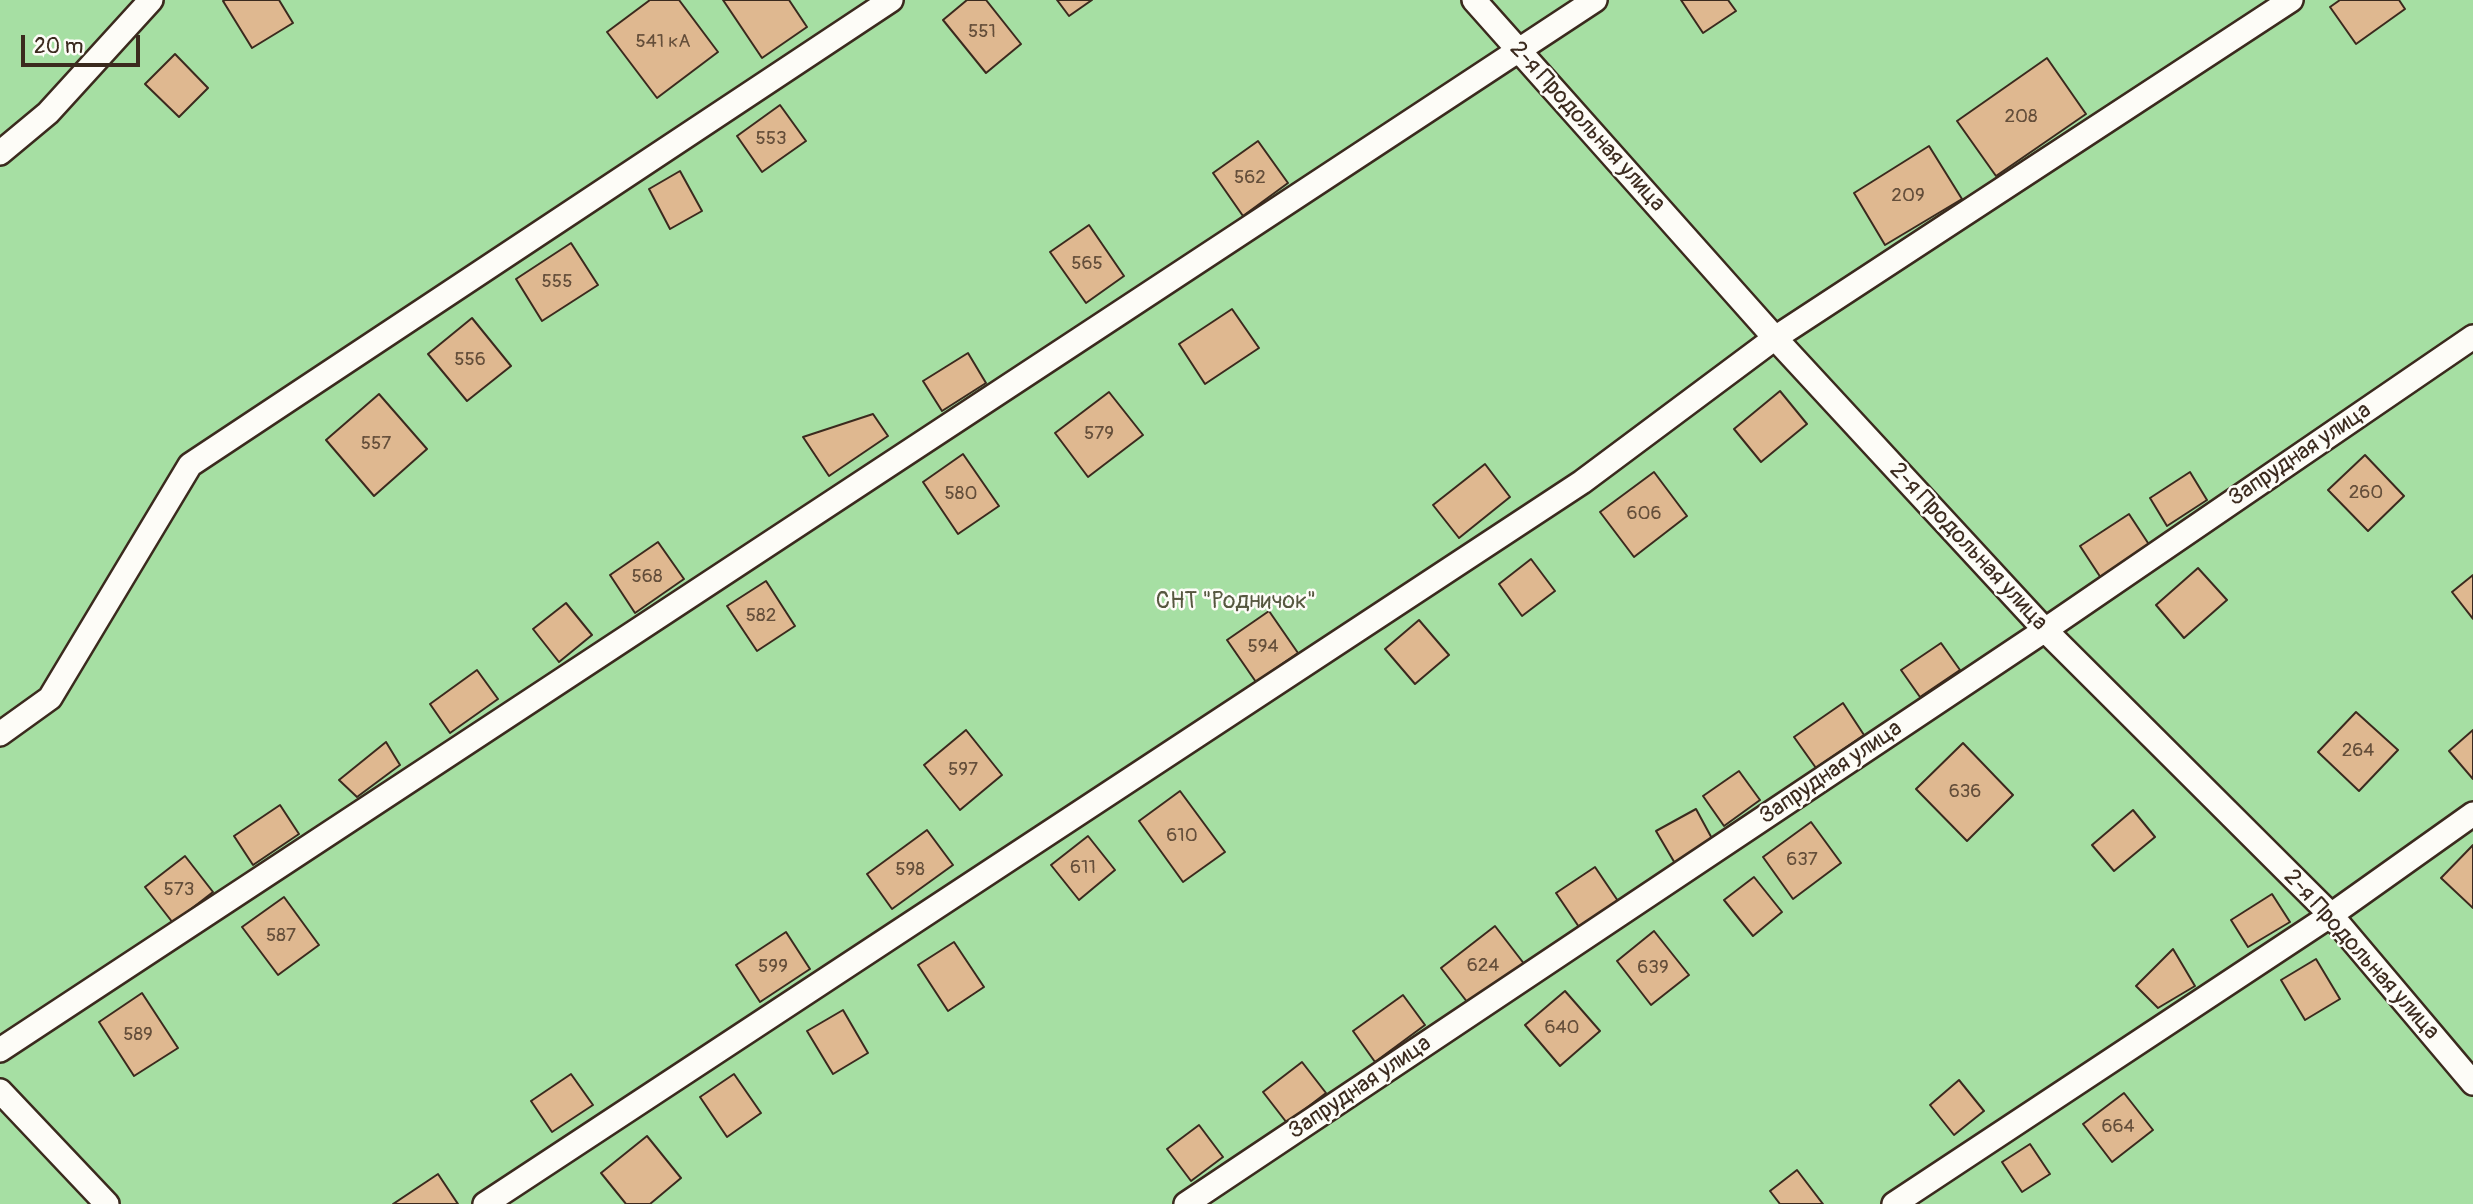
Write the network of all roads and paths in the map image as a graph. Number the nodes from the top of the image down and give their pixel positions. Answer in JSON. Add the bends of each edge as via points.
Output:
{"nodes":[{"id":1,"x":151,"y":0,"type":"edge"},
{"id":2,"x":891,"y":0,"type":"edge"},
{"id":3,"x":1474,"y":0,"type":"edge"},
{"id":4,"x":1595,"y":0,"type":"edge"},
{"id":5,"x":2291,"y":0,"type":"edge"},
{"id":6,"x":1520,"y":50,"type":"junction"},
{"id":7,"x":0,"y":153,"type":"edge"},
{"id":8,"x":2473,"y":337,"type":"edge"},
{"id":9,"x":1775,"y":338,"type":"junction"},
{"id":10,"x":2045,"y":630,"type":"junction"},
{"id":11,"x":0,"y":734,"type":"edge"},
{"id":12,"x":2473,"y":814,"type":"edge"},
{"id":13,"x":2331,"y":915,"type":"junction"},
{"id":14,"x":0,"y":1050,"type":"edge"},
{"id":15,"x":2473,"y":1083,"type":"edge"},
{"id":16,"x":0,"y":1091,"type":"edge"},
{"id":17,"x":107,"y":1204,"type":"edge"},
{"id":18,"x":485,"y":1204,"type":"edge"},
{"id":19,"x":1186,"y":1204,"type":"edge"},
{"id":20,"x":1894,"y":1204,"type":"edge"}],
"edges":[{"from":1,"to":7,"type":"lane","via":[[48,113]]},
{"from":2,"to":11,"type":"lane","via":[[190,465],[50,698]]},
{"from":3,"to":6,"type":"lane","name":"2-я Продольная улица"},
{"from":4,"to":6,"type":"lane"},
{"from":5,"to":9,"type":"lane"},
{"from":6,"to":9,"type":"lane","name":"2-я Продольная улица"},
{"from":6,"to":14,"type":"lane"},
{"from":8,"to":10,"type":"lane","name":"Запрудная улица"},
{"from":9,"to":10,"type":"lane","name":"2-я Продольная улица"},
{"from":9,"to":18,"type":"lane","via":[[1581,482]]},
{"from":10,"to":13,"type":"lane","name":"2-я Продольная улица"},
{"from":10,"to":19,"type":"lane","name":"Запрудная улица"},
{"from":12,"to":13,"type":"lane"},
{"from":13,"to":15,"type":"lane","name":"2-я Продольная улица"},
{"from":13,"to":20,"type":"lane"},
{"from":16,"to":17,"type":"lane"}]}
